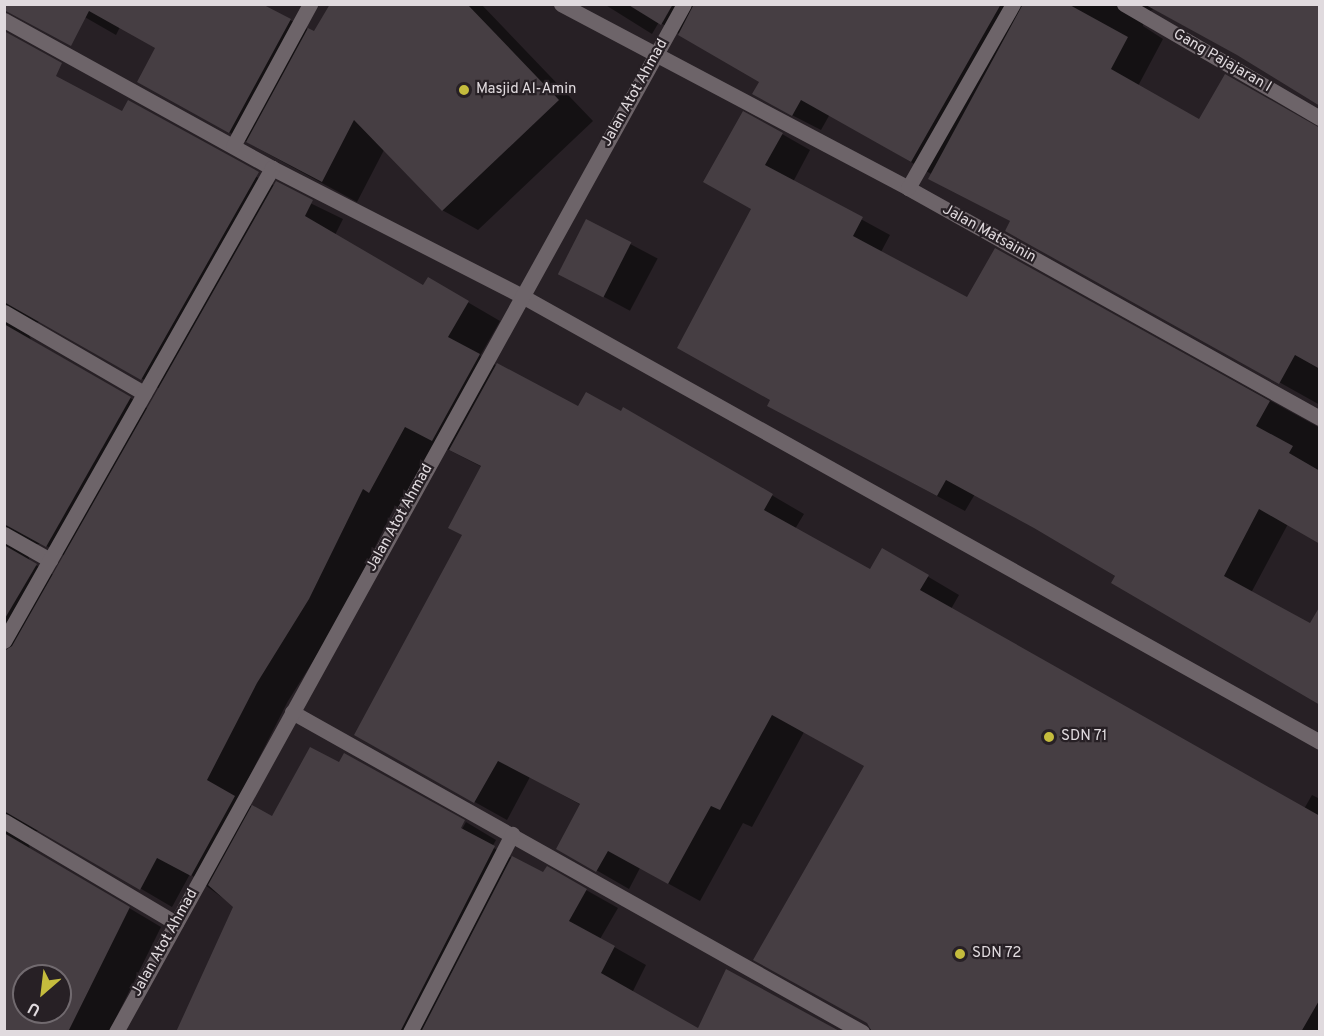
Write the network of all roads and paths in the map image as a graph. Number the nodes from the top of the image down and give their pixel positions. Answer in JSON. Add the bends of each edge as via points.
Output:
{"nodes":[{"id":1,"x":310,"y":4,"type":"edge"},
{"id":2,"x":561,"y":4,"type":"edge"},
{"id":3,"x":684,"y":4,"type":"edge"},
{"id":4,"x":1013,"y":4,"type":"edge"},
{"id":5,"x":1124,"y":4,"type":"edge"},
{"id":6,"x":4,"y":20,"type":"edge"},
{"id":7,"x":655,"y":57,"type":"junction"},
{"id":8,"x":1320,"y":118,"type":"edge"},
{"id":9,"x":233,"y":146,"type":"junction"},
{"id":10,"x":272,"y":168,"type":"junction"},
{"id":11,"x":908,"y":188,"type":"junction"},
{"id":12,"x":522,"y":296,"type":"junction"},
{"id":13,"x":4,"y":312,"type":"edge"},
{"id":14,"x":144,"y":393,"type":"junction"},
{"id":15,"x":1320,"y":418,"type":"edge"},
{"id":16,"x":4,"y":534,"type":"edge"},
{"id":17,"x":50,"y":560,"type":"junction"},
{"id":18,"x":4,"y":641,"type":"edge"},
{"id":19,"x":292,"y":712,"type":"junction"},
{"id":20,"x":1320,"y":742,"type":"edge"},
{"id":21,"x":4,"y":821,"type":"edge"},
{"id":22,"x":512,"y":834,"type":"junction"},
{"id":23,"x":176,"y":923,"type":"junction"},
{"id":24,"x":116,"y":1032,"type":"edge"},
{"id":25,"x":410,"y":1032,"type":"edge"},
{"id":26,"x":862,"y":1032,"type":"edge"}],
"edges":[{"from":1,"to":9,"type":"street"},
{"from":2,"to":7,"type":"street","name":"Jalan Matsainin"},
{"from":3,"to":7,"type":"street","name":"Jalan Atot Ahmad"},
{"from":4,"to":11,"type":"street"},
{"from":5,"to":8,"type":"street","name":"Gang Pajajaran I"},
{"from":6,"to":9,"type":"street"},
{"from":7,"to":11,"type":"street","name":"Jalan Matsainin"},
{"from":7,"to":12,"type":"street","name":"Jalan Atot Ahmad"},
{"from":9,"to":10,"type":"street"},
{"from":10,"to":12,"type":"street"},
{"from":10,"to":14,"type":"street"},
{"from":11,"to":15,"type":"street","name":"Jalan Matsainin"},
{"from":12,"to":19,"type":"street","name":"Jalan Atot Ahmad"},
{"from":12,"to":20,"type":"street"},
{"from":13,"to":14,"type":"street"},
{"from":14,"to":17,"type":"street"},
{"from":16,"to":17,"type":"street"},
{"from":17,"to":18,"type":"street"},
{"from":19,"to":22,"type":"street"},
{"from":19,"to":23,"type":"street","name":"Jalan Atot Ahmad"},
{"from":21,"to":23,"type":"street"},
{"from":22,"to":25,"type":"street"},
{"from":22,"to":26,"type":"street"},
{"from":23,"to":24,"type":"street","name":"Jalan Atot Ahmad"}]}
